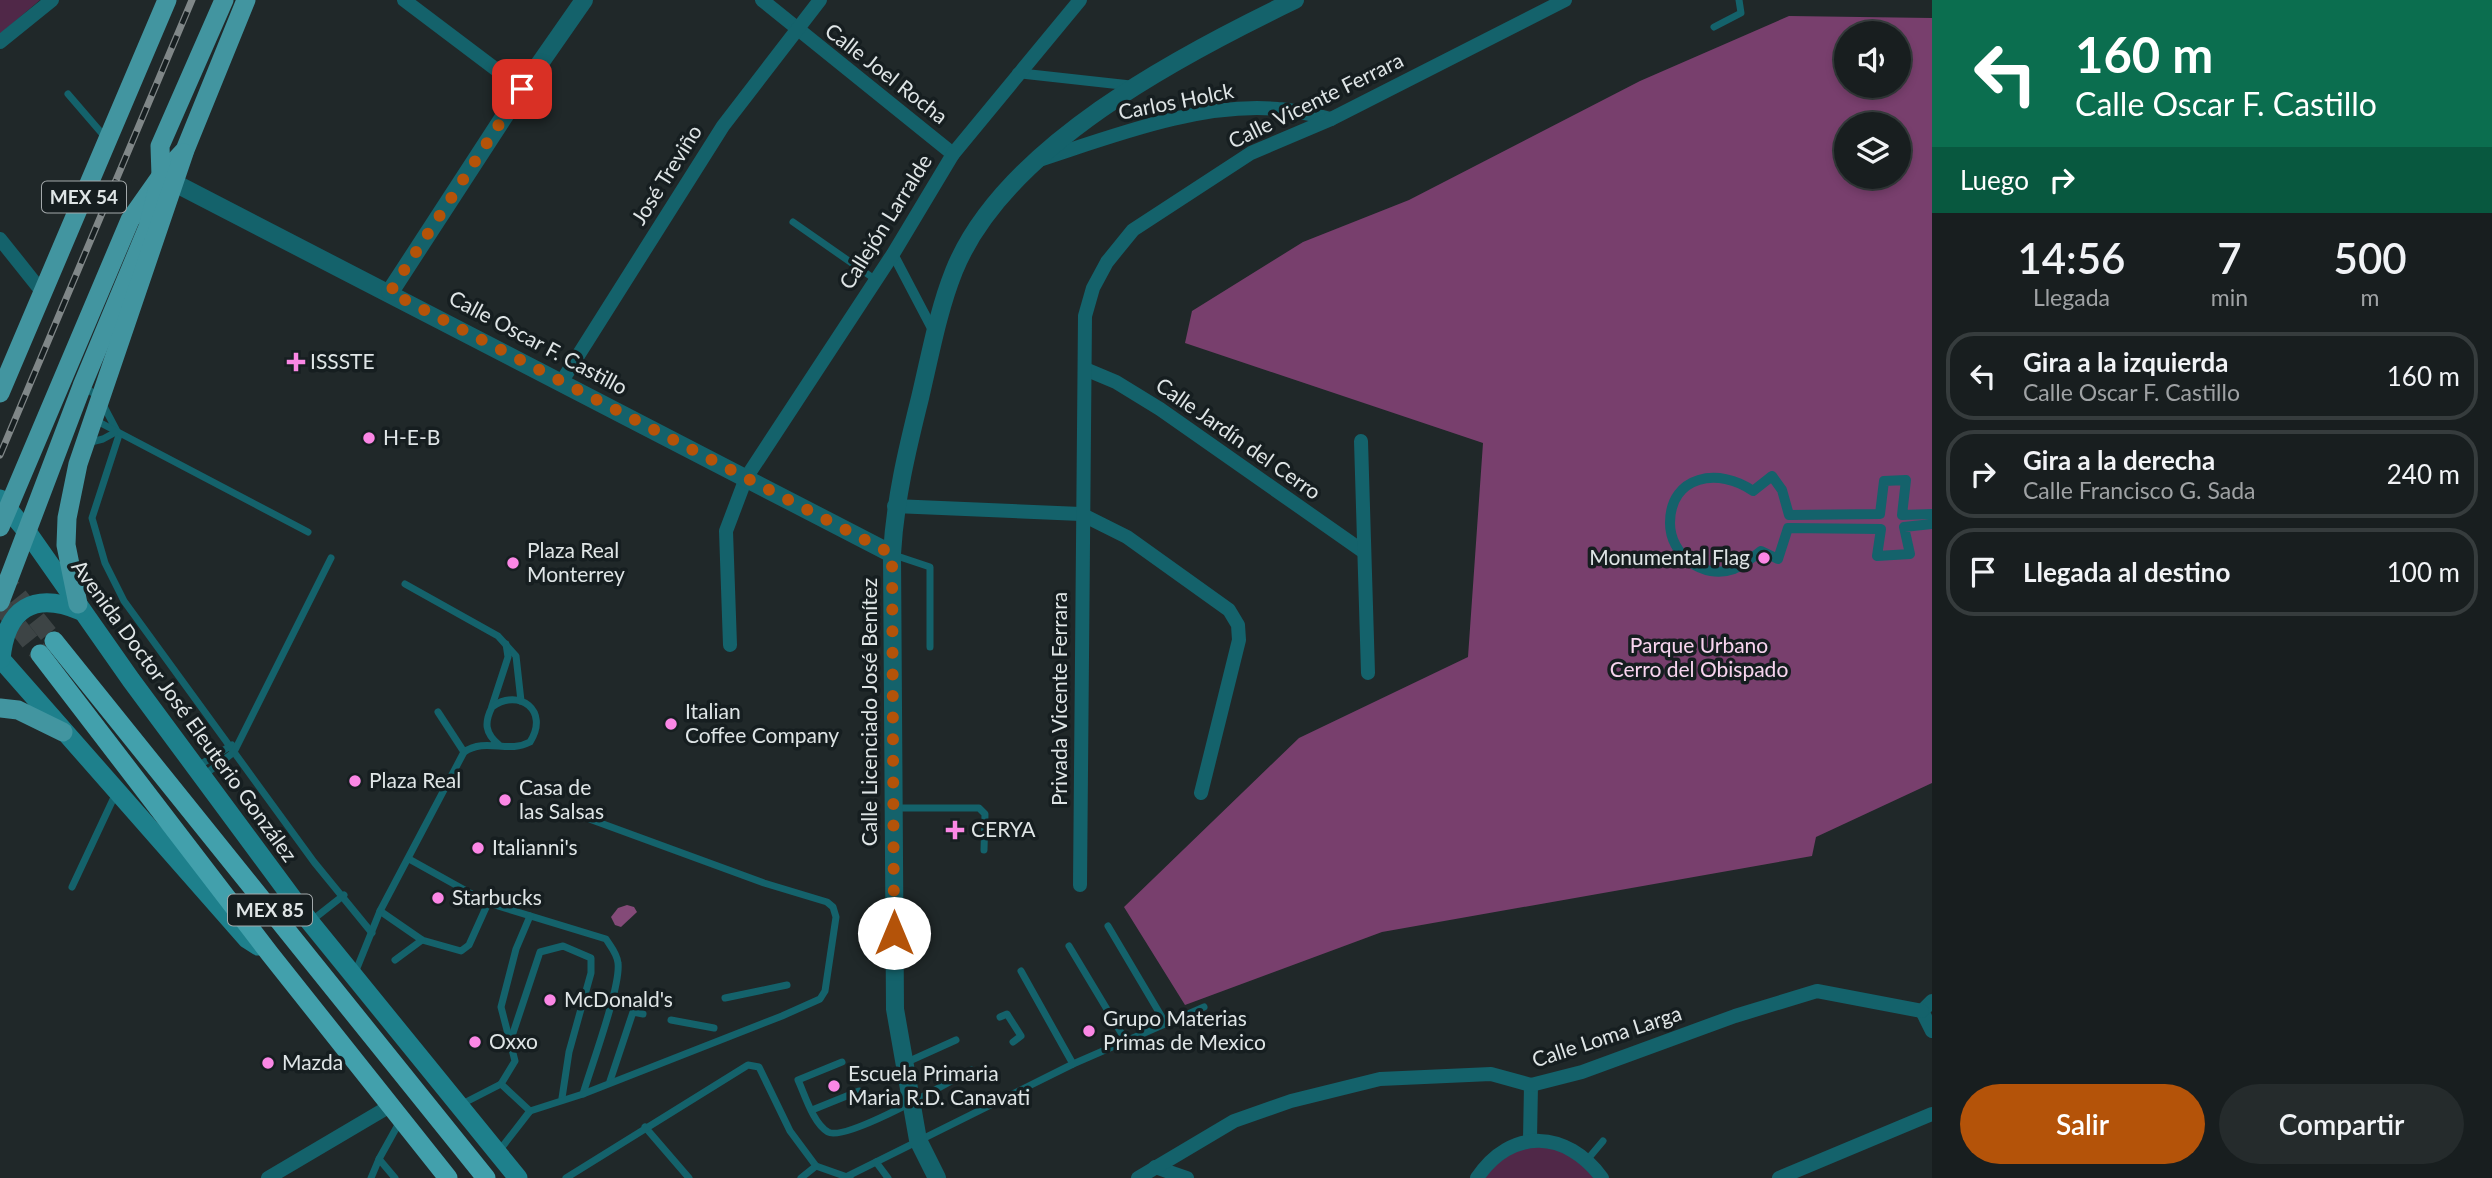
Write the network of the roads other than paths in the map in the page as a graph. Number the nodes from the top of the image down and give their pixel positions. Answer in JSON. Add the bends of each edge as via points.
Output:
{"nodes":[{"id":1,"x":52,"y":0,"type":"edge"},
{"id":2,"x":167,"y":0,"type":"edge"},
{"id":3,"x":224,"y":0,"type":"edge"},
{"id":4,"x":246,"y":0,"type":"edge"},
{"id":5,"x":584,"y":0,"type":"edge"},
{"id":6,"x":762,"y":0,"type":"edge"},
{"id":7,"x":820,"y":0,"type":"edge"},
{"id":8,"x":1080,"y":0,"type":"edge"},
{"id":9,"x":1295,"y":0,"type":"edge"},
{"id":10,"x":1565,"y":0,"type":"edge"},
{"id":11,"x":1739,"y":0,"type":"edge"},
{"id":12,"x":406,"y":1,"type":"edge"},
{"id":13,"x":1714,"y":27,"type":"dead end"},
{"id":14,"x":797,"y":29,"type":"junction"},
{"id":15,"x":0,"y":43,"type":"edge"},
{"id":16,"x":1017,"y":73,"type":"junction"},
{"id":17,"x":1135,"y":86,"type":"junction"},
{"id":18,"x":522,"y":89,"type":"junction"},
{"id":19,"x":68,"y":94,"type":"dead end"},
{"id":20,"x":1331,"y":119,"type":"junction"},
{"id":21,"x":108,"y":140,"type":"junction"},
{"id":22,"x":953,"y":154,"type":"junction"},
{"id":23,"x":1033,"y":162,"type":"junction"},
{"id":24,"x":168,"y":180,"type":"junction"},
{"id":25,"x":793,"y":222,"type":"dead end"},
{"id":26,"x":0,"y":239,"type":"edge"},
{"id":27,"x":893,"y":254,"type":"junction"},
{"id":28,"x":876,"y":280,"type":"junction"},
{"id":29,"x":390,"y":292,"type":"junction"},
{"id":30,"x":43,"y":293,"type":"junction"},
{"id":31,"x":935,"y":334,"type":"junction"},
{"id":32,"x":1085,"y":369,"type":"junction"},
{"id":33,"x":562,"y":381,"type":"junction"},
{"id":34,"x":91,"y":391,"type":"junction"},
{"id":35,"x":0,"y":392,"type":"edge"},
{"id":36,"x":92,"y":418,"type":"junction"},
{"id":37,"x":69,"y":421,"type":"junction"},
{"id":38,"x":116,"y":434,"type":"junction"},
{"id":39,"x":1361,"y":441,"type":"dead end"},
{"id":40,"x":83,"y":444,"type":"junction"},
{"id":41,"x":32,"y":449,"type":"junction"},
{"id":42,"x":746,"y":478,"type":"junction"},
{"id":43,"x":4,"y":504,"type":"edge"},
{"id":44,"x":894,"y":506,"type":"junction"},
{"id":45,"x":1081,"y":514,"type":"junction"},
{"id":46,"x":1932,"y":514,"type":"edge"},
{"id":47,"x":1932,"y":524,"type":"edge"},
{"id":48,"x":0,"y":527,"type":"edge"},
{"id":49,"x":308,"y":532,"type":"dead end"},
{"id":50,"x":29,"y":533,"type":"junction"},
{"id":51,"x":1364,"y":552,"type":"junction"},
{"id":52,"x":892,"y":554,"type":"junction"},
{"id":53,"x":331,"y":558,"type":"dead end"},
{"id":54,"x":405,"y":584,"type":"dead end"},
{"id":55,"x":0,"y":602,"type":"edge"},
{"id":56,"x":80,"y":607,"type":"junction"},
{"id":57,"x":505,"y":643,"type":"junction"},
{"id":58,"x":730,"y":645,"type":"dead end"},
{"id":59,"x":930,"y":647,"type":"dead end"},
{"id":60,"x":1,"y":659,"type":"edge"},
{"id":61,"x":1368,"y":673,"type":"dead end"},
{"id":62,"x":522,"y":701,"type":"junction"},
{"id":63,"x":492,"y":707,"type":"junction"},
{"id":64,"x":0,"y":708,"type":"edge"},
{"id":65,"x":438,"y":712,"type":"dead end"},
{"id":66,"x":63,"y":732,"type":"junction"},
{"id":67,"x":499,"y":745,"type":"junction"},
{"id":68,"x":233,"y":749,"type":"junction"},
{"id":69,"x":464,"y":751,"type":"junction"},
{"id":70,"x":199,"y":772,"type":"junction"},
{"id":71,"x":116,"y":793,"type":"junction"},
{"id":72,"x":1201,"y":793,"type":"dead end"},
{"id":73,"x":893,"y":808,"type":"junction"},
{"id":74,"x":573,"y":813,"type":"dead end"},
{"id":75,"x":984,"y":850,"type":"dead end"},
{"id":76,"x":409,"y":859,"type":"junction"},
{"id":77,"x":1080,"y":885,"type":"dead end"},
{"id":78,"x":72,"y":887,"type":"dead end"},
{"id":79,"x":344,"y":895,"type":"junction"},
{"id":80,"x":488,"y":903,"type":"junction"},
{"id":81,"x":380,"y":911,"type":"junction"},
{"id":82,"x":530,"y":916,"type":"junction"},
{"id":83,"x":310,"y":922,"type":"junction"},
{"id":84,"x":1108,"y":926,"type":"dead end"},
{"id":85,"x":372,"y":933,"type":"junction"},
{"id":86,"x":422,"y":940,"type":"junction"},
{"id":87,"x":1069,"y":946,"type":"dead end"},
{"id":88,"x":270,"y":954,"type":"junction"},
{"id":89,"x":395,"y":960,"type":"dead end"},
{"id":90,"x":1021,"y":971,"type":"dead end"},
{"id":91,"x":354,"y":976,"type":"junction"},
{"id":92,"x":787,"y":985,"type":"dead end"},
{"id":93,"x":724,"y":998,"type":"dead end"},
{"id":94,"x":1927,"y":1006,"type":"edge"},
{"id":95,"x":1204,"y":1007,"type":"dead end"},
{"id":96,"x":643,"y":1014,"type":"dead end"},
{"id":97,"x":1000,"y":1017,"type":"dead end"},
{"id":98,"x":671,"y":1020,"type":"dead end"},
{"id":99,"x":1166,"y":1024,"type":"junction"},
{"id":100,"x":714,"y":1028,"type":"dead end"},
{"id":101,"x":1932,"y":1031,"type":"edge"},
{"id":102,"x":512,"y":1039,"type":"junction"},
{"id":103,"x":956,"y":1040,"type":"dead end"},
{"id":104,"x":1126,"y":1041,"type":"junction"},
{"id":105,"x":1013,"y":1042,"type":"dead end"},
{"id":106,"x":842,"y":1062,"type":"dead end"},
{"id":107,"x":904,"y":1063,"type":"junction"},
{"id":108,"x":1073,"y":1064,"type":"junction"},
{"id":109,"x":971,"y":1070,"type":"dead end"},
{"id":110,"x":610,"y":1081,"type":"junction"},
{"id":111,"x":501,"y":1084,"type":"junction"},
{"id":112,"x":1531,"y":1085,"type":"junction"},
{"id":113,"x":859,"y":1091,"type":"dead end"},
{"id":114,"x":583,"y":1094,"type":"junction"},
{"id":115,"x":562,"y":1098,"type":"junction"},
{"id":116,"x":911,"y":1101,"type":"junction"},
{"id":117,"x":458,"y":1106,"type":"junction"},
{"id":118,"x":812,"y":1110,"type":"junction"},
{"id":119,"x":530,"y":1111,"type":"junction"},
{"id":120,"x":395,"y":1112,"type":"junction"},
{"id":121,"x":1932,"y":1114,"type":"edge"},
{"id":122,"x":645,"y":1127,"type":"junction"},
{"id":123,"x":1530,"y":1139,"type":"junction"},
{"id":124,"x":918,"y":1140,"type":"junction"},
{"id":125,"x":1603,"y":1141,"type":"dead end"},
{"id":126,"x":498,"y":1154,"type":"junction"},
{"id":127,"x":379,"y":1159,"type":"junction"},
{"id":128,"x":1587,"y":1160,"type":"junction"},
{"id":129,"x":876,"y":1162,"type":"junction"},
{"id":130,"x":816,"y":1166,"type":"junction"},
{"id":131,"x":1155,"y":1167,"type":"junction"},
{"id":132,"x":849,"y":1177,"type":"edge"},
{"id":133,"x":268,"y":1178,"type":"edge"},
{"id":134,"x":370,"y":1178,"type":"edge"},
{"id":135,"x":395,"y":1178,"type":"edge"},
{"id":136,"x":448,"y":1178,"type":"edge"},
{"id":137,"x":486,"y":1178,"type":"edge"},
{"id":138,"x":518,"y":1178,"type":"edge"},
{"id":139,"x":566,"y":1178,"type":"edge"},
{"id":140,"x":689,"y":1178,"type":"edge"},
{"id":141,"x":801,"y":1178,"type":"edge"},
{"id":142,"x":888,"y":1178,"type":"edge"},
{"id":143,"x":937,"y":1178,"type":"edge"},
{"id":144,"x":1138,"y":1178,"type":"edge"},
{"id":145,"x":1187,"y":1178,"type":"edge"},
{"id":146,"x":1477,"y":1178,"type":"edge"},
{"id":147,"x":1602,"y":1178,"type":"edge"},
{"id":148,"x":1779,"y":1178,"type":"edge"}],
"edges":[{"from":1,"to":15,"type":"street"},
{"from":2,"to":21,"type":"main road","number":"MEX 54"},
{"from":3,"to":24,"type":"main road","via":[[160,146]]},
{"from":4,"to":24,"type":"main road","via":[[185,150]]},
{"from":5,"to":18,"type":"street"},
{"from":6,"to":14,"type":"street","name":"Calle Joel Rocha"},
{"from":7,"to":14,"type":"street","name":"José Treviño"},
{"from":8,"to":16,"type":"street","name":"Callejón Larralde"},
{"from":9,"to":17,"type":"street","name":"Calle Licenciado José Benítez","via":[[1197,47]]},
{"from":10,"to":20,"type":"street","name":"Calle Vicente Ferrara"},
{"from":11,"to":13,"type":"lane","via":[[1741,13]]},
{"from":12,"to":18,"type":"street"},
{"from":14,"to":22,"type":"street","name":"Calle Joel Rocha"},
{"from":14,"to":33,"type":"street","name":"José Treviño","via":[[723,126]]},
{"from":16,"to":17,"type":"street"},
{"from":16,"to":22,"type":"street","name":"Callejón Larralde"},
{"from":17,"to":23,"type":"street","name":"Calle Licenciado José Benítez"},
{"from":18,"to":29,"type":"street"},
{"from":19,"to":21,"type":"lane"},
{"from":20,"to":23,"type":"street","name":"Carlos Holck","via":[[1279,108],[1227,109],[1133,129]]},
{"from":20,"to":32,"type":"street","name":"Calle Vicente Ferrara","via":[[1251,153],[1121,241],[1090,297],[1085,316]]},
{"from":21,"to":30,"type":"main road","number":"MEX 54"},
{"from":22,"to":27,"type":"street","name":"Callejón Larralde"},
{"from":23,"to":31,"type":"street","name":"Calle Licenciado José Benítez","via":[[986,214],[961,258]]},
{"from":24,"to":29,"type":"street","name":"Calle Oscar F. Castillo"},
{"from":24,"to":34,"type":"main road"},
{"from":24,"to":41,"type":"main road","number":"MEX 54","via":[[130,220]]},
{"from":25,"to":28,"type":"lane"},
{"from":26,"to":30,"type":"street"},
{"from":27,"to":28,"type":"street","name":"Callejón Larralde"},
{"from":27,"to":31,"type":"street"},
{"from":28,"to":42,"type":"street","name":"Callejón Larralde"},
{"from":29,"to":33,"type":"street","name":"Calle Oscar F. Castillo"},
{"from":30,"to":35,"type":"main road","number":"MEX 54"},
{"from":31,"to":44,"type":"street","name":"Calle Licenciado José Benítez"},
{"from":32,"to":45,"type":"street","name":"Calle Vicente Ferrara"},
{"from":32,"to":51,"type":"street","name":"Calle Jardín del Cerro","via":[[1160,409]]},
{"from":33,"to":42,"type":"street","name":"Calle Oscar F. Castillo"},
{"from":34,"to":36,"type":"main road"},
{"from":34,"to":37,"type":"main road"},
{"from":34,"to":38,"type":"lane"},
{"from":36,"to":37,"type":"main road"},
{"from":36,"to":38,"type":"lane"},
{"from":36,"to":40,"type":"main road"},
{"from":37,"to":41,"type":"main road"},
{"from":37,"to":50,"type":"main road"},
{"from":38,"to":40,"type":"lane"},
{"from":38,"to":49,"type":"lane"},
{"from":38,"to":68,"type":"lane","via":[[92,518],[105,563],[151,641]]},
{"from":39,"to":51,"type":"street"},
{"from":40,"to":56,"type":"main road","via":[[67,518],[69,568]]},
{"from":41,"to":43,"type":"main road","number":"MEX 54"},
{"from":42,"to":52,"type":"street","name":"Calle Oscar F. Castillo"},
{"from":42,"to":58,"type":"street","name":"Callejón Larralde","via":[[726,531]]},
{"from":43,"to":48,"type":"main road","number":"MEX 54"},
{"from":43,"to":50,"type":"main road","name":"Avenida Doctor José Eleuterio González","number":"MEX 85"},
{"from":44,"to":45,"type":"street"},
{"from":44,"to":52,"type":"street","name":"Calle Licenciado José Benítez"},
{"from":45,"to":72,"type":"street","via":[[1126,537],[1196,584],[1229,610],[1238,625],[1239,640]]},
{"from":45,"to":77,"type":"street","name":"Privada Vicente Ferrara"},
{"from":46,"to":47,"type":"street","via":[[1902,514],[1906,480],[1884,481],[1880,514],[1789,515],[1782,490],[1772,476],[1753,491],[1720,475],[1701,478],[1685,488],[1674,504],[1670,522],[1672,540],[1682,556],[1697,567],[1716,572],[1734,569],[1761,551],[1778,559],[1788,528],[1881,529],[1877,556],[1910,554],[1904,527]]},
{"from":50,"to":55,"type":"main road"},
{"from":50,"to":56,"type":"main road","name":"Avenida Doctor José Eleuterio González","number":"MEX 85"},
{"from":51,"to":61,"type":"street"},
{"from":52,"to":59,"type":"lane","via":[[930,567]]},
{"from":52,"to":73,"type":"street","name":"Calle Licenciado José Benítez"},
{"from":53,"to":68,"type":"lane"},
{"from":54,"to":57,"type":"lane"},
{"from":56,"to":60,"type":"main road","via":[[51,601],[29,606],[10,624]]},
{"from":56,"to":70,"type":"main road","name":"Avenida Doctor José Eleuterio González","number":"MEX 85"},
{"from":57,"to":62,"type":"lane","via":[[516,656]]},
{"from":57,"to":63,"type":"lane","via":[[508,657]]},
{"from":60,"to":66,"type":"main road"},
{"from":62,"to":63,"type":"lane","via":[[500,701]]},
{"from":62,"to":67,"type":"lane","via":[[534,711],[537,731],[519,748]]},
{"from":63,"to":67,"type":"lane","via":[[487,730]]},
{"from":64,"to":66,"type":"main road","via":[[18,710]]},
{"from":65,"to":69,"type":"lane"},
{"from":66,"to":71,"type":"main road"},
{"from":67,"to":69,"type":"lane","via":[[481,743]]},
{"from":68,"to":70,"type":"lane"},
{"from":68,"to":79,"type":"lane","via":[[314,862]]},
{"from":69,"to":76,"type":"lane"},
{"from":70,"to":83,"type":"main road","name":"Avenida Doctor José Eleuterio González","number":"MEX 85"},
{"from":71,"to":78,"type":"lane"},
{"from":71,"to":88,"type":"main road","via":[[247,939]]},
{"from":73,"to":75,"type":"lane","via":[[979,808],[985,814]]},
{"from":73,"to":107,"type":"street","name":"Calle Licenciado José Benítez","via":[[895,1009]]},
{"from":74,"to":110,"type":"lane","via":[[827,902],[835,911],[830,967],[820,999]]},
{"from":76,"to":80,"type":"lane"},
{"from":76,"to":81,"type":"lane"},
{"from":79,"to":83,"type":"lane"},
{"from":79,"to":85,"type":"lane"},
{"from":80,"to":82,"type":"lane"},
{"from":80,"to":86,"type":"lane","via":[[469,945],[461,951]]},
{"from":81,"to":85,"type":"lane"},
{"from":81,"to":86,"type":"lane"},
{"from":82,"to":102,"type":"lane","via":[[516,948],[501,1007]]},
{"from":82,"to":114,"type":"lane","via":[[606,939],[615,951],[614,989]]},
{"from":83,"to":91,"type":"main road","name":"Avenida Doctor José Eleuterio González","number":"MEX 85"},
{"from":84,"to":99,"type":"lane"},
{"from":85,"to":91,"type":"lane"},
{"from":86,"to":89,"type":"lane"},
{"from":87,"to":104,"type":"lane"},
{"from":88,"to":120,"type":"highway","number":"MEX 85"},
{"from":88,"to":137,"type":"highway","number":"MEX 85","via":[[47,648]]},
{"from":90,"to":108,"type":"lane"},
{"from":91,"to":117,"type":"main road","name":"Avenida Doctor José Eleuterio González","number":"MEX 85"},
{"from":92,"to":93,"type":"lane"},
{"from":94,"to":101,"type":"street"},
{"from":94,"to":112,"type":"street","name":"Calle Loma Larga","via":[[1829,991],[1802,993],[1582,1072]]},
{"from":95,"to":99,"type":"lane"},
{"from":96,"to":110,"type":"lane","via":[[633,1012]]},
{"from":97,"to":105,"type":"lane","via":[[1007,1014],[1021,1036]]},
{"from":98,"to":100,"type":"lane"},
{"from":99,"to":104,"type":"lane"},
{"from":102,"to":111,"type":"lane","via":[[515,1061]]},
{"from":102,"to":115,"type":"lane","via":[[540,952],[563,946],[591,958]]},
{"from":103,"to":107,"type":"lane"},
{"from":104,"to":108,"type":"lane"},
{"from":106,"to":118,"type":"lane","via":[[799,1080]]},
{"from":107,"to":116,"type":"street","name":"Calle Licenciado José Benítez"},
{"from":108,"to":124,"type":"lane"},
{"from":109,"to":116,"type":"lane"},
{"from":110,"to":114,"type":"lane"},
{"from":111,"to":117,"type":"lane"},
{"from":111,"to":119,"type":"lane"},
{"from":112,"to":123,"type":"street"},
{"from":112,"to":131,"type":"street","name":"Calle Loma Larga","via":[[1491,1074],[1380,1079],[1234,1121]]},
{"from":113,"to":118,"type":"lane"},
{"from":114,"to":115,"type":"lane"},
{"from":115,"to":119,"type":"lane"},
{"from":116,"to":118,"type":"lane","via":[[840,1134],[823,1128]]},
{"from":116,"to":124,"type":"street","name":"Calle Licenciado José Benítez"},
{"from":117,"to":126,"type":"main road","name":"Avenida Doctor José Eleuterio González","number":"MEX 85"},
{"from":119,"to":126,"type":"lane"},
{"from":120,"to":127,"type":"lane"},
{"from":120,"to":133,"type":"street"},
{"from":120,"to":136,"type":"highway","number":"MEX 85"},
{"from":121,"to":148,"type":"street"},
{"from":122,"to":130,"type":"lane","via":[[748,1065],[759,1067],[790,1131]]},
{"from":122,"to":139,"type":"lane"},
{"from":122,"to":140,"type":"lane"},
{"from":123,"to":128,"type":"street","via":[[1555,1144]]},
{"from":123,"to":146,"type":"street","via":[[1488,1162]]},
{"from":124,"to":129,"type":"lane"},
{"from":124,"to":143,"type":"street","name":"Calle Licenciado José Benítez"},
{"from":125,"to":128,"type":"lane"},
{"from":126,"to":138,"type":"main road","name":"Avenida Doctor José Eleuterio González","number":"MEX 85"},
{"from":127,"to":134,"type":"lane"},
{"from":127,"to":135,"type":"lane"},
{"from":128,"to":147,"type":"street"},
{"from":129,"to":132,"type":"lane"},
{"from":129,"to":142,"type":"lane"},
{"from":130,"to":132,"type":"lane"},
{"from":130,"to":141,"type":"lane"},
{"from":131,"to":144,"type":"street","name":"Calle Loma Larga"},
{"from":131,"to":145,"type":"street"}]}
